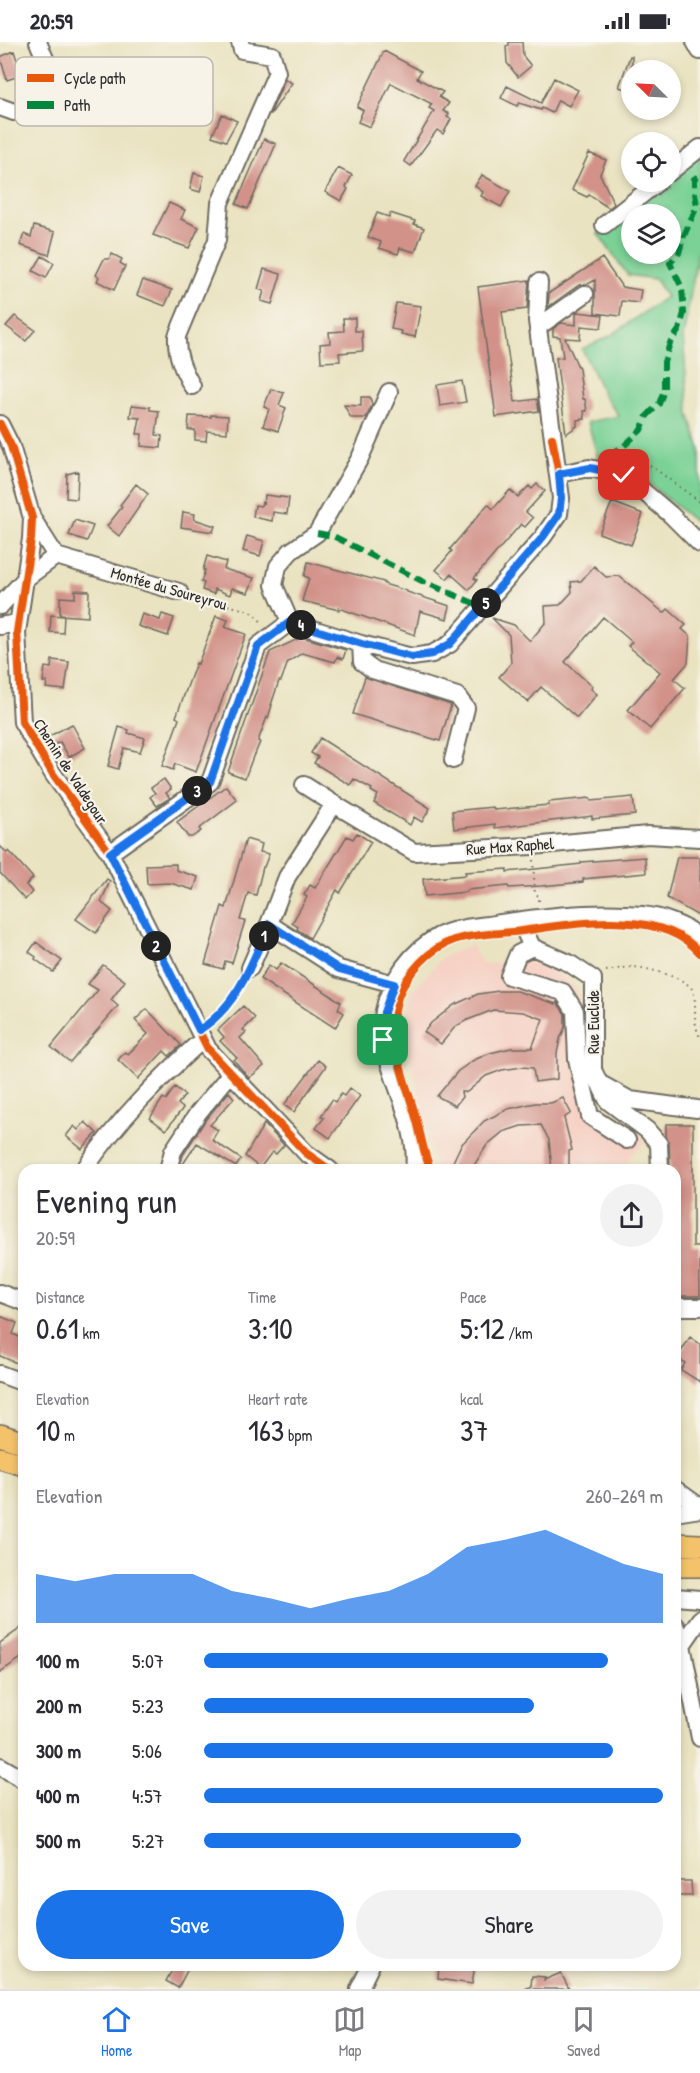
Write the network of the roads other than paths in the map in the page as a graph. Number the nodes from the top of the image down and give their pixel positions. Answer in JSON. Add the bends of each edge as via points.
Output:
{"nodes":[{"id":1,"x":38,"y":42,"type":"edge"},
{"id":2,"x":240,"y":42,"type":"edge"},
{"id":3,"x":695,"y":42,"type":"edge"},
{"id":4,"x":700,"y":51,"type":"edge"},
{"id":5,"x":44,"y":57,"type":"edge"},
{"id":6,"x":0,"y":107,"type":"edge"},
{"id":7,"x":15,"y":112,"type":"edge"},
{"id":8,"x":700,"y":148,"type":"edge"},
{"id":9,"x":681,"y":163,"type":"edge"},
{"id":10,"x":645,"y":192,"type":"edge"},
{"id":11,"x":604,"y":225,"type":"dead end"},
{"id":12,"x":540,"y":282,"type":"dead end"},
{"id":13,"x":585,"y":294,"type":"dead end"},
{"id":14,"x":538,"y":327,"type":"junction"},
{"id":15,"x":192,"y":386,"type":"dead end"},
{"id":16,"x":389,"y":392,"type":"dead end"},
{"id":17,"x":0,"y":424,"type":"edge"},
{"id":18,"x":559,"y":474,"type":"junction"},
{"id":19,"x":32,"y":518,"type":"junction"},
{"id":20,"x":700,"y":544,"type":"edge"},
{"id":21,"x":56,"y":556,"type":"junction"},
{"id":22,"x":25,"y":579,"type":"junction"},
{"id":23,"x":179,"y":592,"type":"road end"},
{"id":24,"x":0,"y":606,"type":"edge"},
{"id":25,"x":290,"y":622,"type":"junction"},
{"id":26,"x":18,"y":623,"type":"junction"},
{"id":27,"x":0,"y":626,"type":"edge"},
{"id":28,"x":362,"y":644,"type":"junction"},
{"id":29,"x":453,"y":760,"type":"dead end"},
{"id":30,"x":304,"y":785,"type":"dead end"},
{"id":31,"x":334,"y":804,"type":"junction"},
{"id":32,"x":700,"y":838,"type":"edge"},
{"id":33,"x":110,"y":853,"type":"junction"},
{"id":34,"x":524,"y":920,"type":"junction"},
{"id":35,"x":269,"y":924,"type":"junction"},
{"id":36,"x":700,"y":938,"type":"edge"},
{"id":37,"x":532,"y":947,"type":"junction"},
{"id":38,"x":250,"y":968,"type":"road end"},
{"id":39,"x":394,"y":984,"type":"junction"},
{"id":40,"x":201,"y":1034,"type":"junction"},
{"id":41,"x":231,"y":1073,"type":"junction"},
{"id":42,"x":599,"y":1083,"type":"junction"},
{"id":43,"x":697,"y":1108,"type":"dead end"},
{"id":44,"x":627,"y":1140,"type":"dead end"},
{"id":45,"x":88,"y":1164,"type":"edge"},
{"id":46,"x":170,"y":1164,"type":"edge"},
{"id":47,"x":322,"y":1164,"type":"edge"},
{"id":48,"x":415,"y":1164,"type":"edge"},
{"id":49,"x":660,"y":1164,"type":"edge"},
{"id":50,"x":0,"y":1293,"type":"edge"},
{"id":51,"x":18,"y":1300,"type":"edge"},
{"id":52,"x":681,"y":1307,"type":"edge"},
{"id":53,"x":700,"y":1307,"type":"edge"},
{"id":54,"x":0,"y":1374,"type":"edge"},
{"id":55,"x":18,"y":1381,"type":"edge"},
{"id":56,"x":0,"y":1436,"type":"edge"},
{"id":57,"x":18,"y":1441,"type":"edge"},
{"id":58,"x":0,"y":1458,"type":"edge"},
{"id":59,"x":18,"y":1463,"type":"edge"},
{"id":60,"x":681,"y":1494,"type":"edge"},
{"id":61,"x":700,"y":1508,"type":"edge"},
{"id":62,"x":681,"y":1512,"type":"edge"},
{"id":63,"x":681,"y":1544,"type":"edge"},
{"id":64,"x":700,"y":1545,"type":"edge"},
{"id":65,"x":681,"y":1566,"type":"edge"},
{"id":66,"x":700,"y":1566,"type":"edge"},
{"id":67,"x":681,"y":1597,"type":"edge"},
{"id":68,"x":700,"y":1599,"type":"edge"},
{"id":69,"x":700,"y":1619,"type":"edge"},
{"id":70,"x":681,"y":1643,"type":"edge"},
{"id":71,"x":682,"y":1646,"type":"junction"},
{"id":72,"x":700,"y":1738,"type":"edge"},
{"id":73,"x":0,"y":1766,"type":"edge"},
{"id":74,"x":18,"y":1776,"type":"edge"},
{"id":75,"x":368,"y":1971,"type":"edge"},
{"id":76,"x":359,"y":1989,"type":"edge"}],
"edges":[{"from":1,"to":5,"type":"street"},
{"from":2,"to":15,"type":"street","via":[[242,50],[272,55],[277,72],[220,203],[217,240],[177,336],[176,349]]},
{"from":3,"to":4,"type":"street"},
{"from":6,"to":7,"type":"street"},
{"from":8,"to":9,"type":"street"},
{"from":10,"to":11,"type":"street"},
{"from":12,"to":14,"type":"street"},
{"from":13,"to":14,"type":"street"},
{"from":14,"to":18,"type":"street"},
{"from":16,"to":25,"type":"street","via":[[360,458],[317,533],[291,551],[278,566],[274,585]]},
{"from":17,"to":19,"type":"street","name":"Chemin de Valdegour","via":[[11,446]]},
{"from":18,"to":20,"type":"street","via":[[590,468],[624,475]]},
{"from":18,"to":28,"type":"street","via":[[559,514],[450,644],[432,654],[412,657]]},
{"from":19,"to":21,"type":"street"},
{"from":19,"to":22,"type":"street","name":"Chemin de Valdegour"},
{"from":21,"to":22,"type":"street"},
{"from":21,"to":23,"type":"street","name":"Montée du Soureyrou"},
{"from":22,"to":24,"type":"street"},
{"from":22,"to":26,"type":"street","name":"Chemin de Valdegour"},
{"from":25,"to":28,"type":"street"},
{"from":25,"to":33,"type":"street","via":[[258,646],[210,782]]},
{"from":26,"to":27,"type":"street"},
{"from":26,"to":33,"type":"street","name":"Chemin de Valdegour","via":[[22,722],[53,774]]},
{"from":28,"to":29,"type":"street","via":[[362,662],[373,670],[457,696],[466,708]]},
{"from":30,"to":31,"type":"street","name":"Rue Max Raphel"},
{"from":31,"to":32,"type":"street","name":"Rue Max Raphel","via":[[414,852],[648,835]]},
{"from":31,"to":35,"type":"street","via":[[287,877]]},
{"from":33,"to":40,"type":"street","name":"Chemin de Valdegour"},
{"from":34,"to":36,"type":"street","via":[[642,915],[681,926]]},
{"from":34,"to":37,"type":"street"},
{"from":34,"to":39,"type":"street","via":[[458,929],[438,937],[416,953]]},
{"from":35,"to":38,"type":"street"},
{"from":35,"to":39,"type":"street","via":[[339,969]]},
{"from":37,"to":42,"type":"street","name":"Rue Euclide","via":[[569,963],[593,979],[593,1070]]},
{"from":37,"to":44,"type":"street","via":[[518,954],[509,976],[563,992],[575,1011],[577,1059],[590,1116]]},
{"from":39,"to":48,"type":"street","via":[[384,1012],[383,1040],[410,1124]]},
{"from":40,"to":41,"type":"street","name":"Chemin de Valdegour","via":[[208,1049]]},
{"from":40,"to":45,"type":"street","via":[[121,1120]]},
{"from":41,"to":46,"type":"street","via":[[191,1122]]},
{"from":41,"to":47,"type":"street","name":"Chemin de Valdegour","via":[[306,1153]]},
{"from":42,"to":43,"type":"street","via":[[630,1100]]},
{"from":42,"to":49,"type":"street","name":"Rue Euclide","via":[[608,1101],[659,1144]]},
{"from":50,"to":51,"type":"street"},
{"from":52,"to":53,"type":"street"},
{"from":54,"to":55,"type":"street"},
{"from":56,"to":57,"type":"main road"},
{"from":58,"to":59,"type":"main road"},
{"from":60,"to":61,"type":"street"},
{"from":61,"to":62,"type":"street"},
{"from":63,"to":64,"type":"main road"},
{"from":65,"to":66,"type":"main road"},
{"from":67,"to":68,"type":"street"},
{"from":69,"to":71,"type":"street"},
{"from":70,"to":71,"type":"street"},
{"from":71,"to":72,"type":"street"},
{"from":73,"to":74,"type":"street"},
{"from":75,"to":76,"type":"street"}]}
